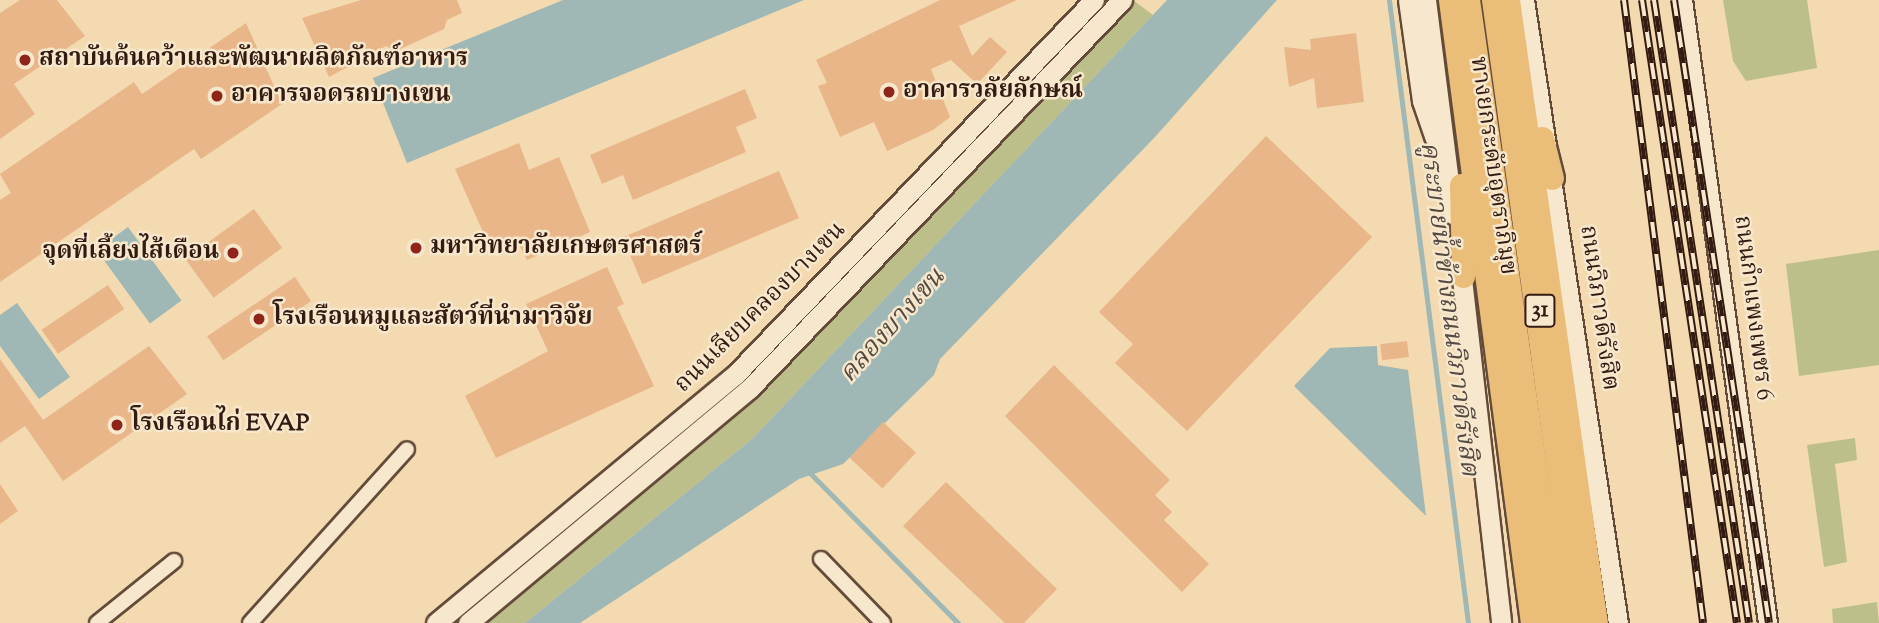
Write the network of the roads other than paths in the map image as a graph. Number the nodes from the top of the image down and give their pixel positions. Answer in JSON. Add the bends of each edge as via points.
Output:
{"nodes":[{"id":1,"x":1094,"y":0,"type":"edge"},
{"id":2,"x":1122,"y":0,"type":"edge"},
{"id":3,"x":1450,"y":0,"type":"edge"},
{"id":4,"x":1467,"y":0,"type":"edge"},
{"id":5,"x":1496,"y":0,"type":"edge"},
{"id":6,"x":1508,"y":0,"type":"edge"},
{"id":7,"x":1524,"y":0,"type":"edge"},
{"id":8,"x":1683,"y":0,"type":"edge"},
{"id":9,"x":1414,"y":1,"type":"edge"},
{"id":10,"x":1514,"y":30,"type":"junction"},
{"id":11,"x":1460,"y":78,"type":"junction"},
{"id":12,"x":1552,"y":178,"type":"junction"},
{"id":13,"x":1463,"y":276,"type":"junction"},
{"id":14,"x":407,"y":449,"type":"dead end"},
{"id":15,"x":821,"y":559,"type":"dead end"},
{"id":16,"x":174,"y":561,"type":"dead end"},
{"id":17,"x":1501,"y":618,"type":"edge"},
{"id":18,"x":97,"y":623,"type":"edge"},
{"id":19,"x":250,"y":623,"type":"edge"},
{"id":20,"x":436,"y":623,"type":"edge"},
{"id":21,"x":468,"y":623,"type":"edge"},
{"id":22,"x":883,"y":623,"type":"edge"},
{"id":23,"x":1532,"y":623,"type":"edge"},
{"id":24,"x":1556,"y":623,"type":"edge"},
{"id":25,"x":1581,"y":623,"type":"edge"},
{"id":26,"x":1595,"y":623,"type":"edge"},
{"id":27,"x":1617,"y":623,"type":"edge"},
{"id":28,"x":1768,"y":623,"type":"edge"}],
"edges":[{"from":1,"to":20,"type":"main road","name":"ถนนเลียบคลองบางเขน","via":[[735,374]]},
{"from":2,"to":21,"type":"main road","name":"ถนนเลียบคลองบางเขน","via":[[749,389]]},
{"from":3,"to":11,"type":"highway","number":"31"},
{"from":4,"to":24,"type":"highway","name":"ทางยกระดับอุตราภิมุข","number":"31"},
{"from":5,"to":25,"type":"highway","name":"ทางยกระดับอุตราภิมุข","number":"31"},
{"from":6,"to":10,"type":"highway","name":"ถนนวิภาวดีรังสิต","number":"31"},
{"from":7,"to":12,"type":"main road","name":"ถนนวิภาวดีรังสิต","number":"31"},
{"from":8,"to":28,"type":"street","name":"ถนนกำแพงเพชร 6"},
{"from":9,"to":13,"type":"main road","via":[[1422,101],[1447,168]]},
{"from":10,"to":12,"type":"highway"},
{"from":10,"to":26,"type":"highway","name":"ถนนวิภาวดีรังสิต","number":"31"},
{"from":11,"to":13,"type":"highway"},
{"from":11,"to":23,"type":"highway","number":"31"},
{"from":12,"to":27,"type":"main road","name":"ถนนวิภาวดีรังสิต","number":"31"},
{"from":13,"to":17,"type":"main road"},
{"from":14,"to":19,"type":"street"},
{"from":15,"to":22,"type":"street"},
{"from":16,"to":18,"type":"street"}]}
